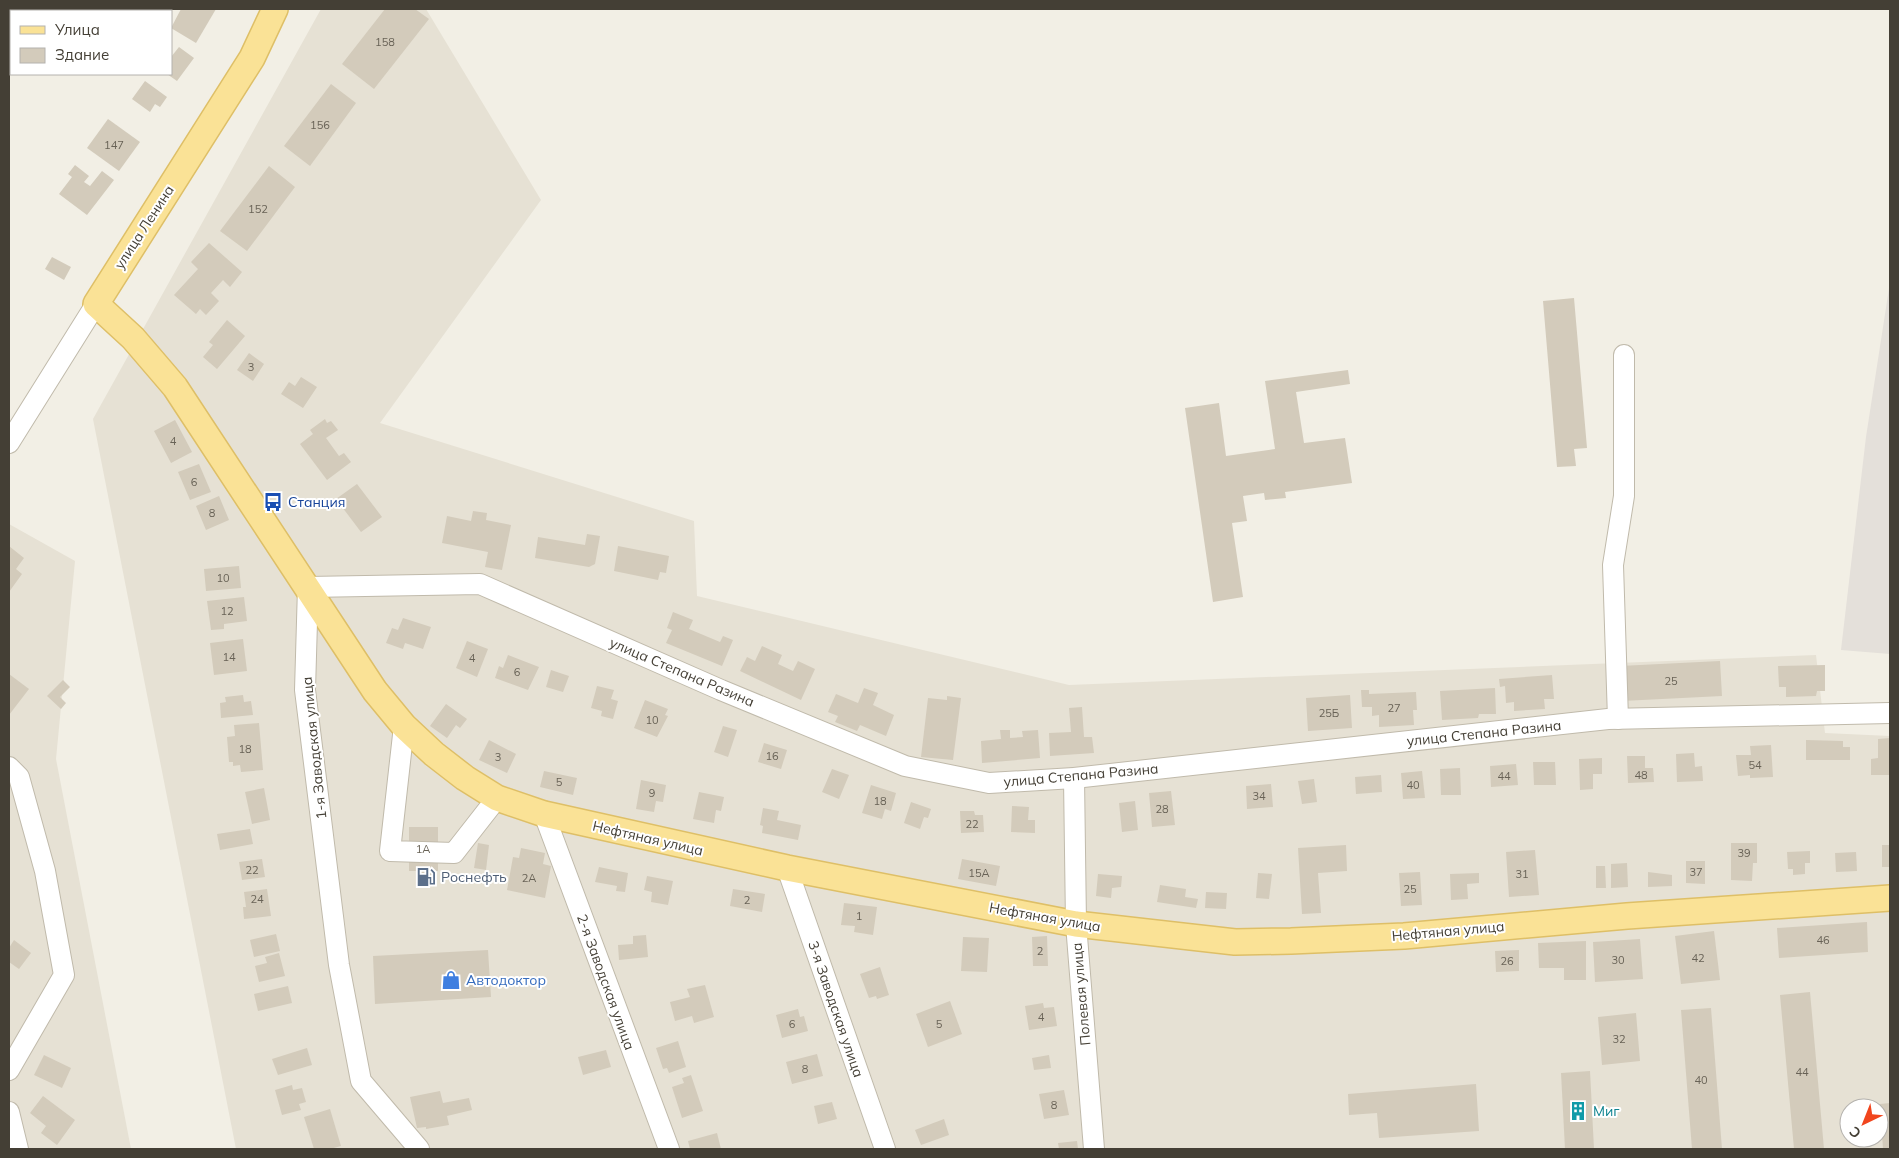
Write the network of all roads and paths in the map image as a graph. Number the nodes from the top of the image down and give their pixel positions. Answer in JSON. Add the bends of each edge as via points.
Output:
{"nodes":[{"id":1,"x":275,"y":9,"type":"edge"},
{"id":2,"x":96,"y":304,"type":"junction"},
{"id":3,"x":1624,"y":355,"type":"dead end"},
{"id":4,"x":9,"y":444,"type":"edge"},
{"id":5,"x":308,"y":587,"type":"junction"},
{"id":6,"x":1890,"y":713,"type":"edge"},
{"id":7,"x":1618,"y":719,"type":"junction"},
{"id":8,"x":404,"y":726,"type":"junction"},
{"id":9,"x":9,"y":767,"type":"edge"},
{"id":10,"x":1074,"y":778,"type":"junction"},
{"id":11,"x":497,"y":798,"type":"junction"},
{"id":12,"x":544,"y":814,"type":"junction"},
{"id":13,"x":787,"y":868,"type":"junction"},
{"id":14,"x":1890,"y":898,"type":"edge"},
{"id":15,"x":1076,"y":924,"type":"junction"},
{"id":16,"x":9,"y":1070,"type":"edge"},
{"id":17,"x":9,"y":1112,"type":"edge"},
{"id":18,"x":18,"y":1149,"type":"edge"},
{"id":19,"x":419,"y":1149,"type":"edge"},
{"id":20,"x":669,"y":1149,"type":"edge"},
{"id":21,"x":886,"y":1149,"type":"edge"},
{"id":22,"x":1094,"y":1149,"type":"edge"}],
"edges":[{"from":1,"to":2,"type":"main road","name":"улица Ленина","via":[[252,58]]},
{"from":2,"to":4,"type":"street","name":"улица Ленина"},
{"from":2,"to":5,"type":"main road","via":[[133,338],[175,387]]},
{"from":3,"to":7,"type":"street","via":[[1624,496],[1613,565]]},
{"from":5,"to":8,"type":"main road","name":"Нефтяная улица","via":[[376,691]]},
{"from":5,"to":10,"type":"street","name":"улица Степана Разина","via":[[480,584],[904,766],[989,783]]},
{"from":5,"to":19,"type":"street","name":"1-я Заводская улица","via":[[305,690],[339,966],[361,1081]]},
{"from":6,"to":7,"type":"street","name":"улица Степана Разина"},
{"from":7,"to":10,"type":"street","name":"улица Степана Разина"},
{"from":8,"to":11,"type":"main road","name":"Нефтяная улица","via":[[434,754]]},
{"from":8,"to":11,"type":"street","via":[[390,851],[454,853]]},
{"from":9,"to":16,"type":"street","via":[[19,777],[42,861],[64,975]]},
{"from":10,"to":15,"type":"street","name":"Полевая улица"},
{"from":11,"to":12,"type":"main road","name":"Нефтяная улица"},
{"from":12,"to":13,"type":"main road","name":"Нефтяная улица"},
{"from":12,"to":20,"type":"street","name":"2-я Заводская улица"},
{"from":13,"to":15,"type":"main road","name":"Нефтяная улица"},
{"from":13,"to":21,"type":"street","name":"3-я Заводская улица"},
{"from":14,"to":15,"type":"main road","name":"Нефтяная улица","via":[[1627,916],[1404,936],[1291,941],[1235,942]]},
{"from":15,"to":22,"type":"street","name":"Полевая улица"},
{"from":17,"to":18,"type":"street"}]}
